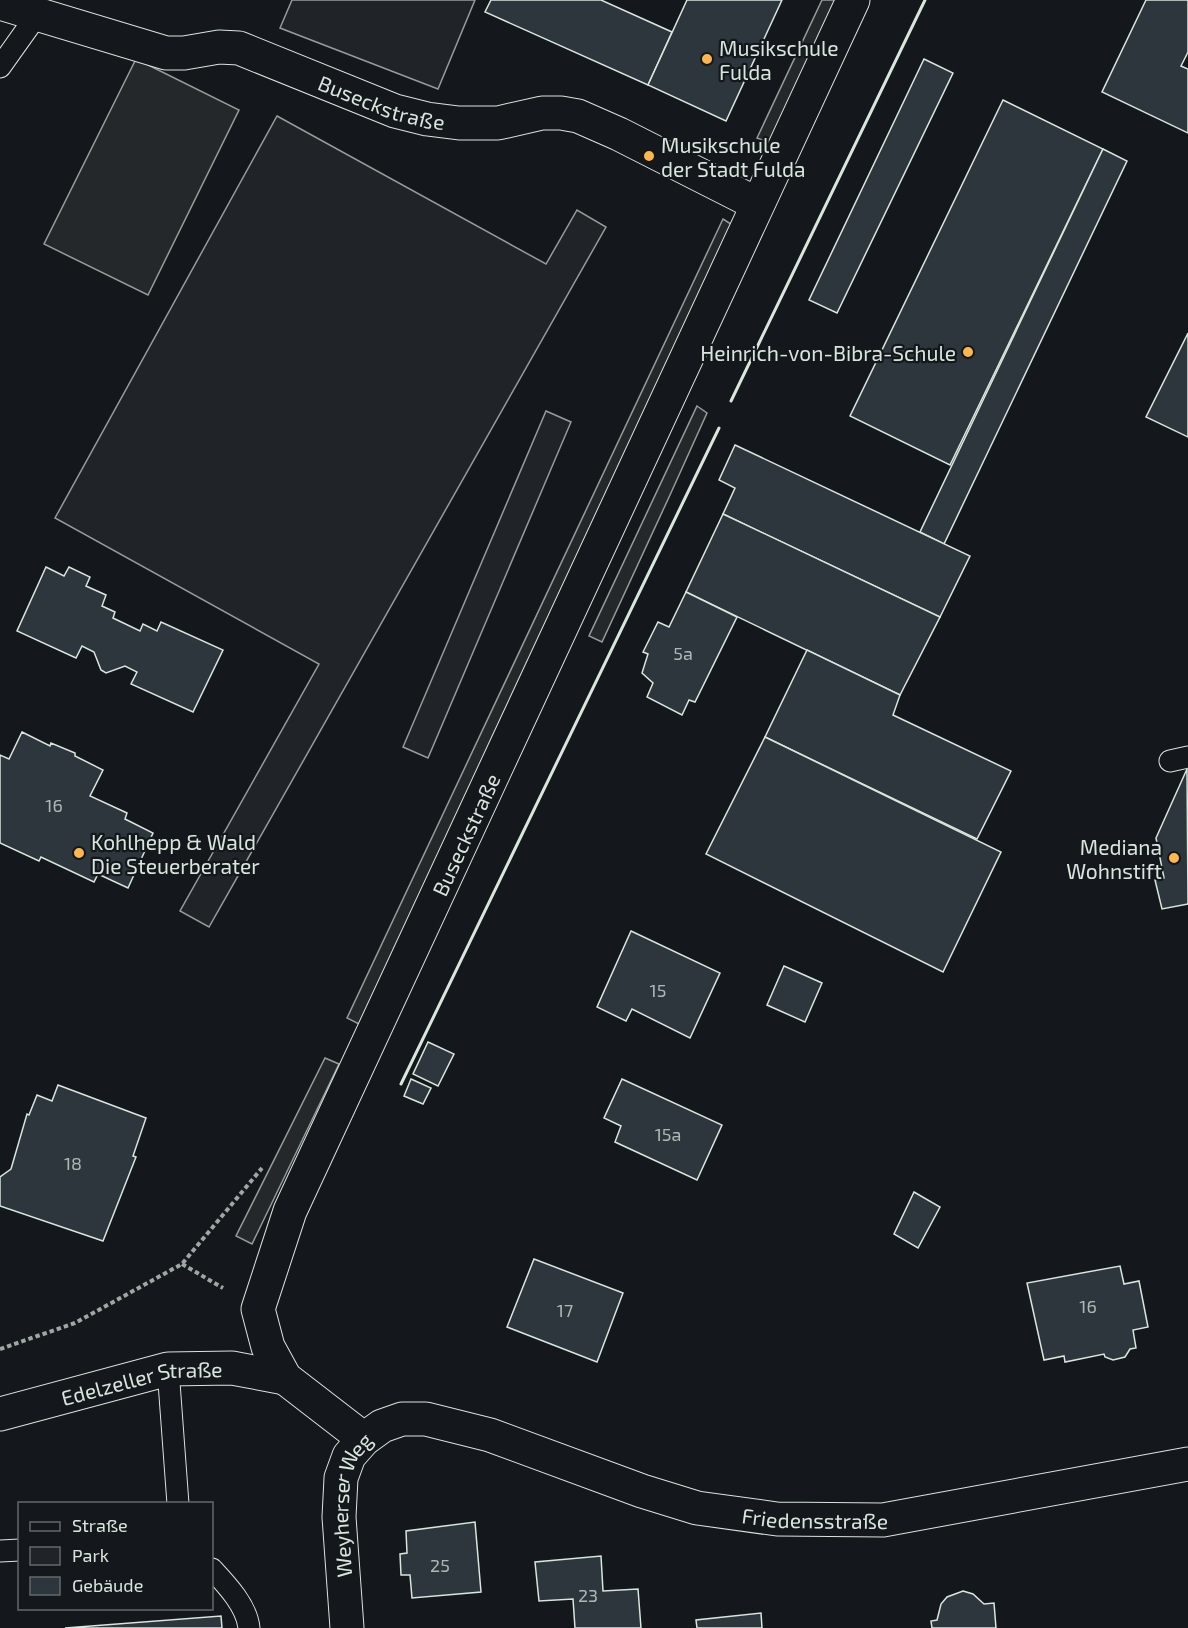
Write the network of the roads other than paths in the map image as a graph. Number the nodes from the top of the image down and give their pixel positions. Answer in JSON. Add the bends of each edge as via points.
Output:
{"nodes":[{"id":1,"x":853,"y":0,"type":"edge"},
{"id":2,"x":0,"y":3,"type":"edge"},
{"id":3,"x":37,"y":15,"type":"junction"},
{"id":4,"x":0,"y":67,"type":"edge"},
{"id":5,"x":757,"y":204,"type":"junction"},
{"id":6,"x":168,"y":1369,"type":"junction"},
{"id":7,"x":285,"y":1378,"type":"junction"},
{"id":8,"x":0,"y":1414,"type":"edge"},
{"id":9,"x":449,"y":1424,"type":"joint"},
{"id":10,"x":364,"y":1439,"type":"junction"},
{"id":11,"x":1188,"y":1464,"type":"edge"},
{"id":12,"x":178,"y":1502,"type":"edge"},
{"id":13,"x":18,"y":1550,"type":"edge"},
{"id":14,"x":0,"y":1551,"type":"edge"},
{"id":15,"x":213,"y":1570,"type":"edge"},
{"id":16,"x":249,"y":1628,"type":"edge"},
{"id":17,"x":347,"y":1628,"type":"edge"}],
"edges":[{"from":1,"to":5,"type":"street","name":"Buseckstraße"},
{"from":2,"to":3,"type":"street","name":"Buseckstraße"},
{"from":3,"to":4,"type":"lane"},
{"from":3,"to":5,"type":"street","name":"Buseckstraße","via":[[166,52],[184,53],[219,46],[255,52],[361,98],[427,119],[498,123],[542,113],[578,116]]},
{"from":5,"to":7,"type":"street","name":"Buseckstraße","via":[[290,1210],[258,1309],[268,1347]]},
{"from":6,"to":7,"type":"street","name":"Edelzeller Straße","via":[[232,1368]]},
{"from":6,"to":8,"type":"street","name":"Edelzeller Straße"},
{"from":6,"to":12,"type":"lane"},
{"from":7,"to":10,"type":"street","name":"Buseckstraße"},
{"from":9,"to":10,"type":"street","name":"Weyherser Weg","via":[[402,1419],[382,1426]]},
{"from":9,"to":11,"type":"street","name":"Friedensstraße","via":[[697,1508],[777,1519],[883,1520]]},
{"from":10,"to":17,"type":"street","name":"Weyherser Weg","via":[[349,1456],[341,1478],[339,1517]]},
{"from":13,"to":14,"type":"lane"},
{"from":15,"to":16,"type":"lane","via":[[229,1588]]}]}
